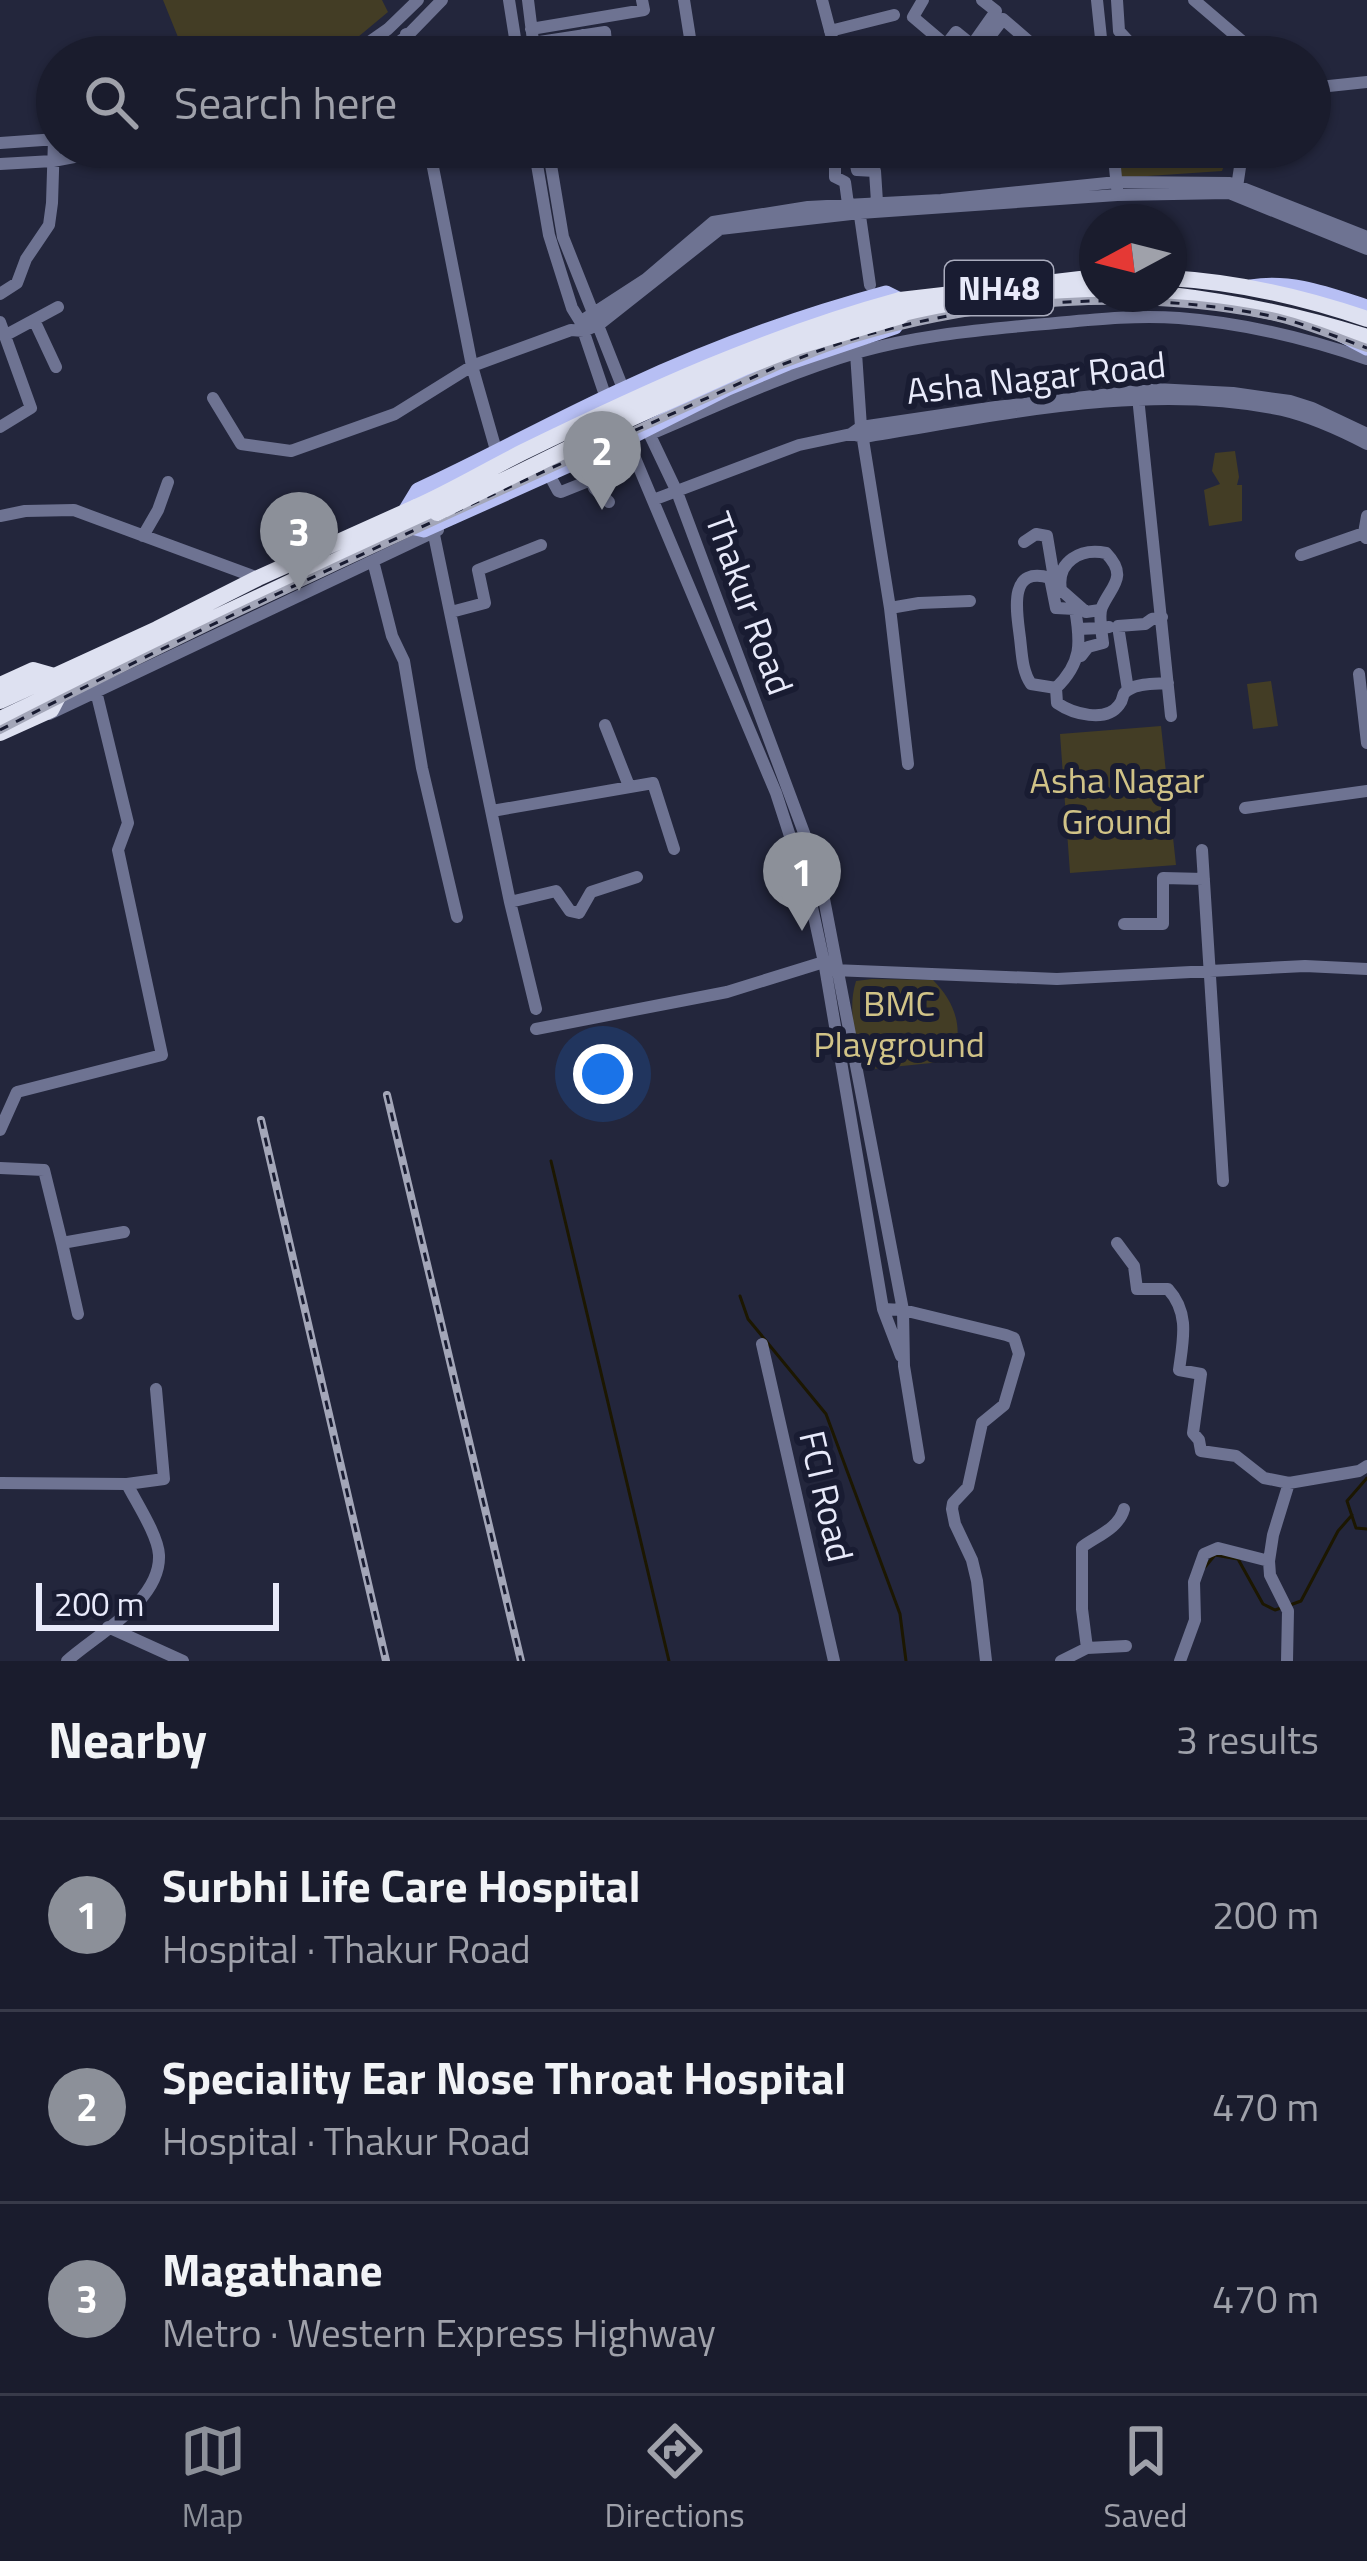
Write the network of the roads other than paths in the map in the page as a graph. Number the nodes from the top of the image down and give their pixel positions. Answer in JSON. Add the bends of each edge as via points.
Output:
{"nodes":[{"id":1,"x":418,"y":0,"type":"edge"},
{"id":2,"x":442,"y":0,"type":"edge"},
{"id":3,"x":508,"y":0,"type":"edge"},
{"id":4,"x":528,"y":0,"type":"edge"},
{"id":5,"x":643,"y":0,"type":"edge"},
{"id":6,"x":684,"y":0,"type":"edge"},
{"id":7,"x":822,"y":0,"type":"edge"},
{"id":8,"x":923,"y":0,"type":"edge"},
{"id":9,"x":982,"y":0,"type":"edge"},
{"id":10,"x":1101,"y":0,"type":"edge"},
{"id":11,"x":1118,"y":0,"type":"edge"},
{"id":12,"x":1194,"y":0,"type":"edge"},
{"id":13,"x":403,"y":15,"type":"junction"},
{"id":14,"x":893,"y":15,"type":"dead end"},
{"id":15,"x":388,"y":29,"type":"junction"},
{"id":16,"x":830,"y":31,"type":"junction"},
{"id":17,"x":1109,"y":32,"type":"junction"},
{"id":18,"x":584,"y":35,"type":"joint"},
{"id":19,"x":378,"y":36,"type":"edge"},
{"id":20,"x":391,"y":36,"type":"edge"},
{"id":21,"x":406,"y":36,"type":"joint"},
{"id":22,"x":514,"y":36,"type":"edge"},
{"id":23,"x":532,"y":36,"type":"edge"},
{"id":24,"x":557,"y":36,"type":"edge"},
{"id":25,"x":578,"y":36,"type":"edge"},
{"id":26,"x":605,"y":36,"type":"edge"},
{"id":27,"x":689,"y":36,"type":"edge"},
{"id":28,"x":831,"y":36,"type":"edge"},
{"id":29,"x":936,"y":36,"type":"edge"},
{"id":30,"x":978,"y":36,"type":"edge"},
{"id":31,"x":990,"y":36,"type":"edge"},
{"id":32,"x":1023,"y":36,"type":"edge"},
{"id":33,"x":1109,"y":36,"type":"edge"},
{"id":34,"x":1114,"y":36,"type":"edge"},
{"id":35,"x":1236,"y":36,"type":"edge"},
{"id":36,"x":1367,"y":82,"type":"edge"},
{"id":37,"x":1331,"y":86,"type":"edge"},
{"id":38,"x":36,"y":140,"type":"edge"},
{"id":39,"x":0,"y":143,"type":"edge"},
{"id":40,"x":36,"y":162,"type":"edge"},
{"id":41,"x":0,"y":164,"type":"edge"},
{"id":42,"x":53,"y":168,"type":"edge"},
{"id":43,"x":433,"y":168,"type":"edge"},
{"id":44,"x":538,"y":168,"type":"edge"},
{"id":45,"x":552,"y":168,"type":"edge"},
{"id":46,"x":836,"y":168,"type":"edge"},
{"id":47,"x":856,"y":168,"type":"edge"},
{"id":48,"x":1119,"y":168,"type":"edge"},
{"id":49,"x":1236,"y":168,"type":"edge"},
{"id":50,"x":1121,"y":189,"type":"junction"},
{"id":51,"x":1233,"y":189,"type":"junction"},
{"id":52,"x":877,"y":202,"type":"junction"},
{"id":53,"x":942,"y":204,"type":"junction"},
{"id":54,"x":855,"y":207,"type":"junction"},
{"id":55,"x":1315,"y":222,"type":"junction"},
{"id":56,"x":1367,"y":237,"type":"edge"},
{"id":57,"x":1367,"y":250,"type":"edge"},
{"id":58,"x":1187,"y":279,"type":"edge"},
{"id":59,"x":1079,"y":280,"type":"edge"},
{"id":60,"x":870,"y":285,"type":"dead end"},
{"id":61,"x":1249,"y":287,"type":"junction"},
{"id":62,"x":1079,"y":292,"type":"edge"},
{"id":63,"x":0,"y":294,"type":"edge"},
{"id":64,"x":1187,"y":297,"type":"edge"},
{"id":65,"x":58,"y":307,"type":"dead end"},
{"id":66,"x":1367,"y":307,"type":"edge"},
{"id":67,"x":901,"y":308,"type":"junction"},
{"id":68,"x":1367,"y":319,"type":"edge"},
{"id":69,"x":34,"y":320,"type":"junction"},
{"id":70,"x":1322,"y":323,"type":"junction"},
{"id":71,"x":585,"y":324,"type":"junction"},
{"id":72,"x":3,"y":328,"type":"edge"},
{"id":73,"x":1367,"y":337,"type":"edge"},
{"id":74,"x":1367,"y":348,"type":"edge"},
{"id":75,"x":856,"y":353,"type":"junction"},
{"id":76,"x":1367,"y":359,"type":"edge"},
{"id":77,"x":472,"y":366,"type":"junction"},
{"id":78,"x":56,"y":367,"type":"dead end"},
{"id":79,"x":622,"y":389,"type":"junction"},
{"id":80,"x":1138,"y":394,"type":"junction"},
{"id":81,"x":213,"y":398,"type":"dead end"},
{"id":82,"x":606,"y":398,"type":"junction"},
{"id":83,"x":0,"y":427,"type":"edge"},
{"id":84,"x":648,"y":432,"type":"junction"},
{"id":85,"x":858,"y":433,"type":"junction"},
{"id":86,"x":1367,"y":434,"type":"edge"},
{"id":87,"x":628,"y":441,"type":"junction"},
{"id":88,"x":1367,"y":444,"type":"edge"},
{"id":89,"x":496,"y":450,"type":"junction"},
{"id":90,"x":588,"y":462,"type":"junction"},
{"id":91,"x":551,"y":478,"type":"junction"},
{"id":92,"x":591,"y":480,"type":"junction"},
{"id":93,"x":168,"y":482,"type":"dead end"},
{"id":94,"x":677,"y":492,"type":"junction"},
{"id":95,"x":653,"y":500,"type":"junction"},
{"id":96,"x":608,"y":502,"type":"dead end"},
{"id":97,"x":0,"y":516,"type":"edge"},
{"id":98,"x":1367,"y":516,"type":"edge"},
{"id":99,"x":434,"y":524,"type":"junction"},
{"id":100,"x":405,"y":525,"type":"junction"},
{"id":101,"x":143,"y":536,"type":"junction"},
{"id":102,"x":1365,"y":536,"type":"edge"},
{"id":103,"x":1024,"y":542,"type":"dead end"},
{"id":104,"x":541,"y":545,"type":"dead end"},
{"id":105,"x":1301,"y":555,"type":"dead end"},
{"id":106,"x":373,"y":561,"type":"junction"},
{"id":107,"x":703,"y":562,"type":"junction"},
{"id":108,"x":683,"y":571,"type":"junction"},
{"id":109,"x":258,"y":578,"type":"junction"},
{"id":110,"x":1050,"y":578,"type":"junction"},
{"id":111,"x":970,"y":601,"type":"dead end"},
{"id":112,"x":890,"y":608,"type":"junction"},
{"id":113,"x":1100,"y":610,"type":"junction"},
{"id":114,"x":451,"y":612,"type":"junction"},
{"id":115,"x":1162,"y":623,"type":"junction"},
{"id":116,"x":1118,"y":626,"type":"junction"},
{"id":117,"x":1101,"y":628,"type":"junction"},
{"id":118,"x":1078,"y":629,"type":"junction"},
{"id":119,"x":1359,"y":674,"type":"dead end"},
{"id":120,"x":1168,"y":682,"type":"junction"},
{"id":121,"x":58,"y":683,"type":"junction"},
{"id":122,"x":94,"y":683,"type":"junction"},
{"id":123,"x":0,"y":685,"type":"edge"},
{"id":124,"x":1060,"y":685,"type":"junction"},
{"id":125,"x":1128,"y":690,"type":"junction"},
{"id":126,"x":0,"y":701,"type":"edge"},
{"id":127,"x":1171,"y":716,"type":"dead end"},
{"id":128,"x":0,"y":719,"type":"edge"},
{"id":129,"x":605,"y":725,"type":"dead end"},
{"id":130,"x":0,"y":736,"type":"edge"},
{"id":131,"x":1367,"y":742,"type":"edge"},
{"id":132,"x":769,"y":759,"type":"junction"},
{"id":133,"x":908,"y":764,"type":"dead end"},
{"id":134,"x":628,"y":786,"type":"junction"},
{"id":135,"x":1367,"y":791,"type":"edge"},
{"id":136,"x":1245,"y":808,"type":"dead end"},
{"id":137,"x":492,"y":811,"type":"junction"},
{"id":138,"x":674,"y":849,"type":"dead end"},
{"id":139,"x":1202,"y":850,"type":"dead end"},
{"id":140,"x":638,"y":878,"type":"dead end"},
{"id":141,"x":1204,"y":879,"type":"junction"},
{"id":142,"x":510,"y":902,"type":"junction"},
{"id":143,"x":457,"y":916,"type":"dead end"},
{"id":144,"x":1124,"y":923,"type":"dead end"},
{"id":145,"x":831,"y":965,"type":"junction"},
{"id":146,"x":1367,"y":969,"type":"edge"},
{"id":147,"x":1210,"y":972,"type":"junction"},
{"id":148,"x":536,"y":1010,"type":"dead end"},
{"id":149,"x":536,"y":1029,"type":"dead end"},
{"id":150,"x":854,"y":1093,"type":"junction"},
{"id":151,"x":0,"y":1130,"type":"edge"},
{"id":152,"x":0,"y":1168,"type":"edge"},
{"id":153,"x":1223,"y":1180,"type":"dead end"},
{"id":154,"x":124,"y":1232,"type":"dead end"},
{"id":155,"x":62,"y":1243,"type":"junction"},
{"id":156,"x":1117,"y":1243,"type":"dead end"},
{"id":157,"x":884,"y":1309,"type":"junction"},
{"id":158,"x":903,"y":1310,"type":"junction"},
{"id":159,"x":78,"y":1314,"type":"dead end"},
{"id":160,"x":762,"y":1344,"type":"dead end"},
{"id":161,"x":904,"y":1366,"type":"junction"},
{"id":162,"x":156,"y":1389,"type":"dead end"},
{"id":163,"x":919,"y":1458,"type":"dead end"},
{"id":164,"x":1367,"y":1466,"type":"edge"},
{"id":165,"x":4,"y":1480,"type":"edge"},
{"id":166,"x":1288,"y":1483,"type":"junction"},
{"id":167,"x":127,"y":1484,"type":"junction"},
{"id":168,"x":1124,"y":1509,"type":"dead end"},
{"id":169,"x":1269,"y":1561,"type":"junction"},
{"id":170,"x":108,"y":1627,"type":"junction"},
{"id":171,"x":1126,"y":1646,"type":"dead end"},
{"id":172,"x":1087,"y":1648,"type":"junction"},
{"id":173,"x":67,"y":1661,"type":"edge"},
{"id":174,"x":183,"y":1661,"type":"edge"},
{"id":175,"x":834,"y":1661,"type":"edge"},
{"id":176,"x":986,"y":1661,"type":"edge"},
{"id":177,"x":1061,"y":1661,"type":"edge"},
{"id":178,"x":1180,"y":1661,"type":"edge"},
{"id":179,"x":1288,"y":1661,"type":"edge"}],
"edges":[{"from":1,"to":13,"type":"street"},
{"from":2,"to":21,"type":"street"},
{"from":3,"to":22,"type":"street"},
{"from":4,"to":23,"type":"street"},
{"from":5,"to":24,"type":"street","via":[[644,10]]},
{"from":6,"to":27,"type":"street"},
{"from":7,"to":16,"type":"street"},
{"from":8,"to":29,"type":"street","via":[[913,16]]},
{"from":9,"to":30,"type":"street","via":[[996,11]]},
{"from":10,"to":17,"type":"street"},
{"from":11,"to":17,"type":"street"},
{"from":12,"to":35,"type":"street"},
{"from":13,"to":15,"type":"street"},
{"from":13,"to":21,"type":"street"},
{"from":14,"to":16,"type":"street"},
{"from":15,"to":19,"type":"street"},
{"from":15,"to":20,"type":"street"},
{"from":16,"to":28,"type":"street"},
{"from":17,"to":33,"type":"street"},
{"from":17,"to":34,"type":"street"},
{"from":18,"to":25,"type":"street"},
{"from":18,"to":26,"type":"street"},
{"from":31,"to":32,"type":"street","via":[[1003,19]]},
{"from":36,"to":37,"type":"street"},
{"from":38,"to":39,"type":"street"},
{"from":40,"to":41,"type":"street"},
{"from":42,"to":63,"type":"street","via":[[49,225],[17,283]]},
{"from":43,"to":77,"type":"street"},
{"from":44,"to":71,"type":"street","name":"Thakur Road","via":[[549,235],[572,308]]},
{"from":45,"to":71,"type":"street","name":"Thakur Road"},
{"from":46,"to":54,"type":"street"},
{"from":47,"to":52,"type":"street","via":[[875,171]]},
{"from":48,"to":50,"type":"street"},
{"from":49,"to":51,"type":"street"},
{"from":50,"to":51,"type":"street"},
{"from":50,"to":53,"type":"street"},
{"from":51,"to":55,"type":"street"},
{"from":52,"to":53,"type":"street"},
{"from":52,"to":54,"type":"street"},
{"from":53,"to":54,"type":"street"},
{"from":54,"to":60,"type":"street"},
{"from":54,"to":71,"type":"street","via":[[717,225]]},
{"from":55,"to":56,"type":"street"},
{"from":55,"to":57,"type":"street"},
{"from":58,"to":61,"type":"highway"},
{"from":59,"to":67,"type":"highway","number":"NH48"},
{"from":61,"to":66,"type":"main road","via":[[1313,290]]},
{"from":61,"to":68,"type":"highway"},
{"from":62,"to":67,"type":"highway","number":"NH48"},
{"from":64,"to":70,"type":"highway"},
{"from":65,"to":69,"type":"street"},
{"from":67,"to":79,"type":"main road","via":[[886,293],[798,318]]},
{"from":67,"to":84,"type":"main road","via":[[895,327],[728,388]]},
{"from":67,"to":99,"type":"highway","number":"NH48","bridge":true,"via":[[612,427]]},
{"from":67,"to":100,"type":"highway","number":"NH48","bridge":true,"via":[[848,314],[726,358],[561,434]]},
{"from":69,"to":72,"type":"street"},
{"from":69,"to":78,"type":"street"},
{"from":70,"to":73,"type":"highway"},
{"from":70,"to":74,"type":"main road"},
{"from":71,"to":77,"type":"street"},
{"from":71,"to":79,"type":"street","name":"Thakur Road"},
{"from":71,"to":82,"type":"street","name":"Thakur Road"},
{"from":72,"to":83,"type":"street","via":[[31,408]]},
{"from":75,"to":76,"type":"street","via":[[983,330],[1176,317],[1254,328]]},
{"from":75,"to":84,"type":"street"},
{"from":75,"to":85,"type":"street"},
{"from":77,"to":81,"type":"street","via":[[395,414],[291,451],[242,444]]},
{"from":77,"to":89,"type":"street"},
{"from":79,"to":82,"type":"main road"},
{"from":79,"to":84,"type":"street","name":"Thakur Road"},
{"from":80,"to":85,"type":"street","name":"Asha Nagar Road"},
{"from":80,"to":86,"type":"street","name":"Asha Nagar Road","via":[[1216,391],[1290,400]]},
{"from":80,"to":88,"type":"street","name":"Asha Nagar Road","via":[[1284,411]]},
{"from":80,"to":115,"type":"street"},
{"from":82,"to":87,"type":"street","name":"Thakur Road"},
{"from":82,"to":89,"type":"main road"},
{"from":84,"to":87,"type":"main road"},
{"from":84,"to":94,"type":"street","name":"Thakur Road"},
{"from":85,"to":94,"type":"street","name":"Asha Nagar Road","via":[[799,445]]},
{"from":85,"to":112,"type":"street"},
{"from":87,"to":90,"type":"street"},
{"from":87,"to":95,"type":"street","name":"Thakur Road"},
{"from":87,"to":99,"type":"main road"},
{"from":89,"to":100,"type":"main road","via":[[418,490]]},
{"from":90,"to":91,"type":"street"},
{"from":90,"to":92,"type":"street"},
{"from":91,"to":92,"type":"street","via":[[561,492]]},
{"from":91,"to":99,"type":"street"},
{"from":92,"to":96,"type":"street"},
{"from":93,"to":101,"type":"street"},
{"from":94,"to":95,"type":"street","name":"Asha Nagar Road"},
{"from":94,"to":107,"type":"street","name":"Thakur Road"},
{"from":95,"to":108,"type":"street","name":"Thakur Road"},
{"from":97,"to":101,"type":"street","via":[[74,510]]},
{"from":98,"to":102,"type":"street"},
{"from":99,"to":100,"type":"highway","number":"NH48"},
{"from":99,"to":114,"type":"street"},
{"from":100,"to":106,"type":"street"},
{"from":100,"to":109,"type":"highway","number":"NH48"},
{"from":100,"to":122,"type":"highway","number":"NH48"},
{"from":101,"to":109,"type":"street"},
{"from":102,"to":105,"type":"street"},
{"from":103,"to":110,"type":"street","via":[[1047,536]]},
{"from":104,"to":114,"type":"street","via":[[478,570],[485,603]]},
{"from":106,"to":122,"type":"street"},
{"from":106,"to":143,"type":"street","via":[[404,661]]},
{"from":107,"to":108,"type":"street"},
{"from":107,"to":132,"type":"street","name":"Thakur Road"},
{"from":108,"to":132,"type":"street","name":"Thakur Road"},
{"from":109,"to":121,"type":"highway","number":"NH48"},
{"from":110,"to":118,"type":"street","via":[[1056,608],[1074,608]]},
{"from":110,"to":124,"type":"street","via":[[1024,581],[1016,605],[1026,679]]},
{"from":111,"to":112,"type":"street"},
{"from":112,"to":133,"type":"street"},
{"from":113,"to":113,"type":"street","via":[[1117,568],[1106,553],[1084,553],[1064,566],[1061,590],[1086,612]]},
{"from":113,"to":117,"type":"street"},
{"from":114,"to":137,"type":"street"},
{"from":115,"to":116,"type":"street"},
{"from":115,"to":120,"type":"street"},
{"from":116,"to":117,"type":"street"},
{"from":116,"to":125,"type":"street"},
{"from":117,"to":118,"type":"street"},
{"from":117,"to":124,"type":"street","via":[[1103,643],[1085,649]]},
{"from":118,"to":124,"type":"street","via":[[1079,652]]},
{"from":119,"to":131,"type":"street"},
{"from":120,"to":125,"type":"street"},
{"from":120,"to":127,"type":"street"},
{"from":121,"to":122,"type":"highway","number":"NH48"},
{"from":121,"to":123,"type":"highway","via":[[33,670]]},
{"from":121,"to":126,"type":"highway","number":"NH48"},
{"from":121,"to":128,"type":"highway","number":"NH48"},
{"from":121,"to":130,"type":"highway","via":[[51,710]]},
{"from":122,"to":130,"type":"street"},
{"from":122,"to":151,"type":"street","via":[[128,823],[118,850],[162,1055],[16,1092]]},
{"from":124,"to":125,"type":"street","via":[[1057,704],[1098,715]]},
{"from":129,"to":134,"type":"street"},
{"from":132,"to":145,"type":"street","name":"Thakur Road","via":[[819,873]]},
{"from":134,"to":137,"type":"street"},
{"from":134,"to":138,"type":"street","via":[[652,783]]},
{"from":135,"to":136,"type":"street"},
{"from":137,"to":142,"type":"street"},
{"from":139,"to":141,"type":"street"},
{"from":140,"to":142,"type":"street","via":[[591,892],[579,914],[556,891]]},
{"from":141,"to":144,"type":"street","via":[[1163,878],[1163,924]]},
{"from":141,"to":147,"type":"street"},
{"from":142,"to":148,"type":"street"},
{"from":145,"to":147,"type":"street","via":[[1057,979]]},
{"from":145,"to":149,"type":"street"},
{"from":145,"to":150,"type":"street","name":"Thakur Road"},
{"from":146,"to":147,"type":"street"},
{"from":147,"to":153,"type":"street"},
{"from":150,"to":157,"type":"street","name":"Thakur Road"},
{"from":150,"to":158,"type":"street","name":"Thakur Road"},
{"from":152,"to":155,"type":"street","via":[[44,1170]]},
{"from":154,"to":155,"type":"street"},
{"from":155,"to":159,"type":"street"},
{"from":156,"to":166,"type":"street","via":[[1138,1289],[1168,1289],[1182,1311],[1179,1370],[1201,1374],[1192,1433],[1201,1451],[1236,1456],[1264,1478]]},
{"from":157,"to":158,"type":"street"},
{"from":157,"to":161,"type":"street","name":"Thakur Road"},
{"from":158,"to":161,"type":"street","name":"Thakur Road"},
{"from":158,"to":176,"type":"street","via":[[1006,1335],[1018,1348],[1004,1405],[982,1423],[968,1487],[952,1509],[977,1581]]},
{"from":160,"to":175,"type":"street","name":"FCI Road"},
{"from":161,"to":163,"type":"street","name":"Thakur Road"},
{"from":162,"to":167,"type":"street","via":[[164,1479]]},
{"from":164,"to":166,"type":"street"},
{"from":165,"to":167,"type":"street"},
{"from":166,"to":169,"type":"street"},
{"from":167,"to":170,"type":"street","via":[[159,1554],[153,1582]]},
{"from":168,"to":172,"type":"street","via":[[1115,1526],[1082,1547]]},
{"from":169,"to":178,"type":"street","via":[[1218,1548],[1204,1554],[1194,1582],[1196,1620]]},
{"from":169,"to":179,"type":"street","via":[[1285,1607]]},
{"from":170,"to":173,"type":"street"},
{"from":170,"to":174,"type":"street"},
{"from":171,"to":172,"type":"street"},
{"from":172,"to":177,"type":"street"}]}
